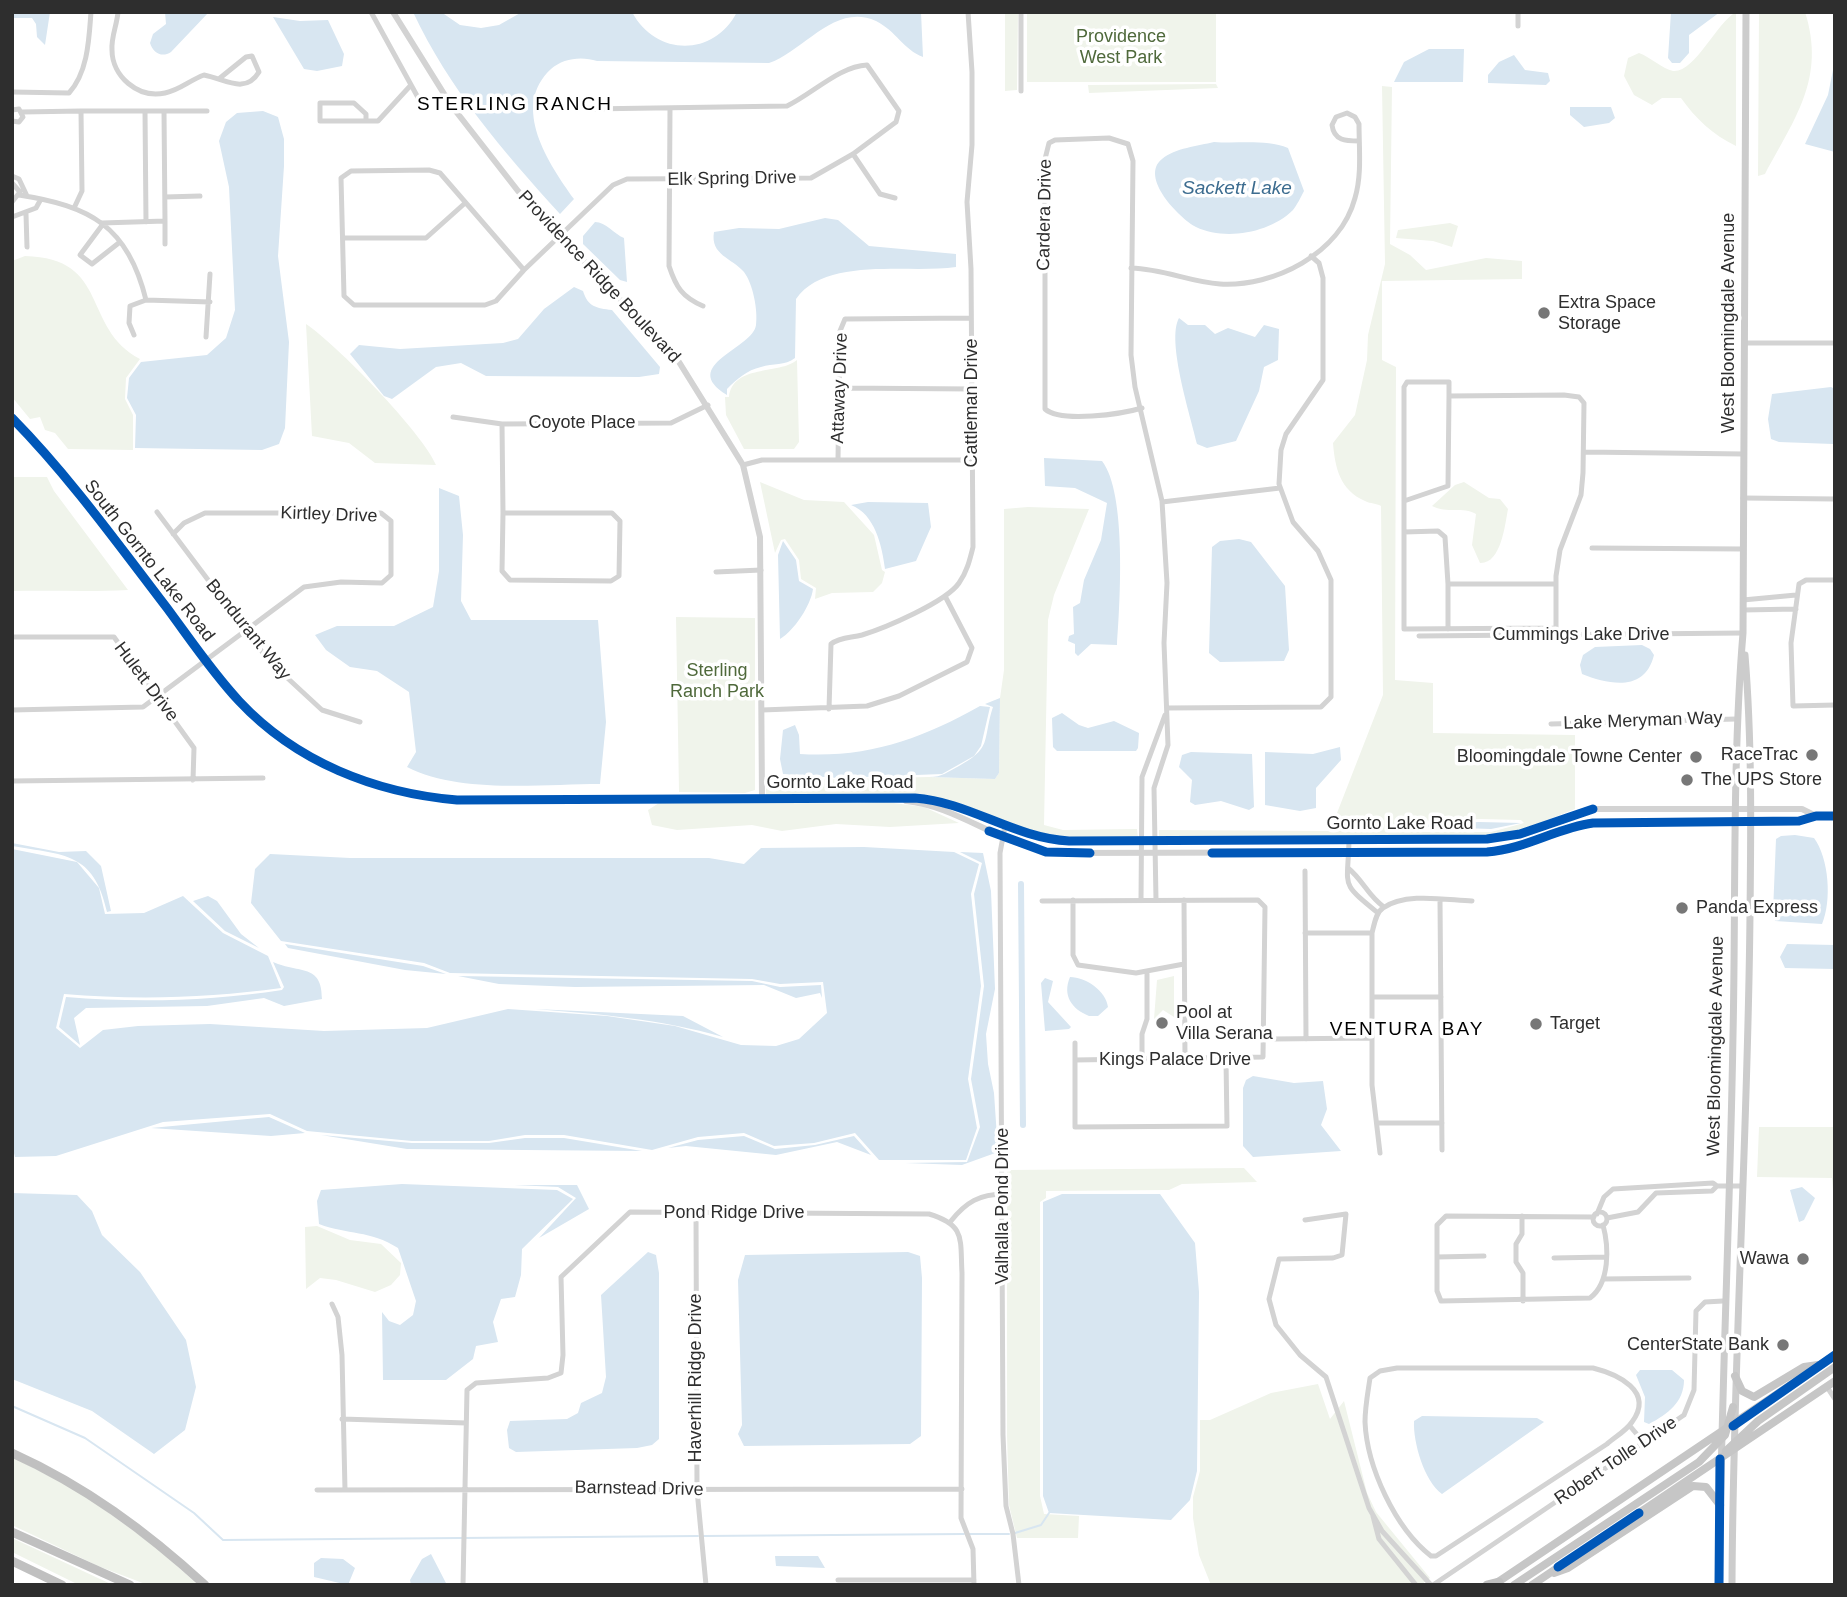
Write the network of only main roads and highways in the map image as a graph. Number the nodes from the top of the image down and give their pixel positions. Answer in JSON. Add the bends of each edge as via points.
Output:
{"nodes":[{"id":1,"x":1746,"y":12,"type":"edge"},
{"id":2,"x":1743,"y":633,"type":"junction"},
{"id":3,"x":1734,"y":998,"type":"junction"},
{"id":4,"x":1749,"y":1000,"type":"junction"},
{"id":5,"x":1835,"y":1355,"type":"edge"},
{"id":6,"x":1821,"y":1365,"type":"junction"},
{"id":7,"x":1835,"y":1367,"type":"edge"},
{"id":8,"x":1735,"y":1376,"type":"junction"},
{"id":9,"x":1835,"y":1381,"type":"edge"},
{"id":10,"x":1733,"y":1407,"type":"joint"},
{"id":11,"x":1731,"y":1427,"type":"junction"},
{"id":12,"x":1720,"y":1439,"type":"junction"},
{"id":13,"x":1732,"y":1448,"type":"junction"},
{"id":14,"x":12,"y":1453,"type":"edge"},
{"id":15,"x":1720,"y":1459,"type":"junction"},
{"id":16,"x":1720,"y":1504,"type":"junction"},
{"id":17,"x":12,"y":1532,"type":"edge"},
{"id":18,"x":12,"y":1560,"type":"edge"},
{"id":19,"x":1544,"y":1576,"type":"junction"},
{"id":20,"x":1496,"y":1583,"type":"edge"},
{"id":21,"x":62,"y":1585,"type":"edge"},
{"id":22,"x":130,"y":1585,"type":"edge"},
{"id":23,"x":205,"y":1585,"type":"edge"},
{"id":24,"x":1487,"y":1585,"type":"edge"},
{"id":25,"x":1514,"y":1585,"type":"edge"},
{"id":26,"x":1532,"y":1585,"type":"edge"},
{"id":27,"x":1719,"y":1585,"type":"edge"},
{"id":28,"x":1732,"y":1585,"type":"edge"}],
"edges":[{"from":1,"to":2,"type":"main road","name":"West Bloomingdale Avenue"},
{"from":2,"to":3,"type":"main road","name":"West Bloomingdale Avenue","via":[[1736,719]]},
{"from":2,"to":4,"type":"main road","name":"West Bloomingdale Avenue","via":[[1750,719]]},
{"from":3,"to":4,"type":"main road"},
{"from":3,"to":12,"type":"main road","name":"West Bloomingdale Avenue"},
{"from":4,"to":8,"type":"main road","name":"West Bloomingdale Avenue"},
{"from":5,"to":6,"type":"main road"},
{"from":6,"to":8,"type":"main road","via":[[1804,1367],[1755,1397],[1742,1391]]},
{"from":6,"to":11,"type":"main road"},
{"from":7,"to":13,"type":"main road","via":[[1758,1421]]},
{"from":8,"to":10,"type":"main road","name":"West Bloomingdale Avenue"},
{"from":9,"to":13,"type":"main road"},
{"from":10,"to":11,"type":"main road"},
{"from":11,"to":12,"type":"main road"},
{"from":11,"to":13,"type":"main road"},
{"from":12,"to":15,"type":"main road","name":"West Bloomingdale Avenue"},
{"from":12,"to":20,"type":"main road"},
{"from":12,"to":25,"type":"main road","via":[[1698,1463]]},
{"from":13,"to":15,"type":"main road"},
{"from":13,"to":28,"type":"main road"},
{"from":14,"to":23,"type":"highway","via":[[106,1504]]},
{"from":15,"to":16,"type":"main road","name":"West Bloomingdale Avenue"},
{"from":15,"to":19,"type":"main road"},
{"from":16,"to":19,"type":"main road","via":[[1706,1487],[1693,1486],[1568,1568]]},
{"from":16,"to":27,"type":"main road","name":"West Bloomingdale Avenue"},
{"from":17,"to":22,"type":"highway"},
{"from":18,"to":21,"type":"highway"},
{"from":19,"to":26,"type":"main road"},
{"from":20,"to":24,"type":"highway"}]}
